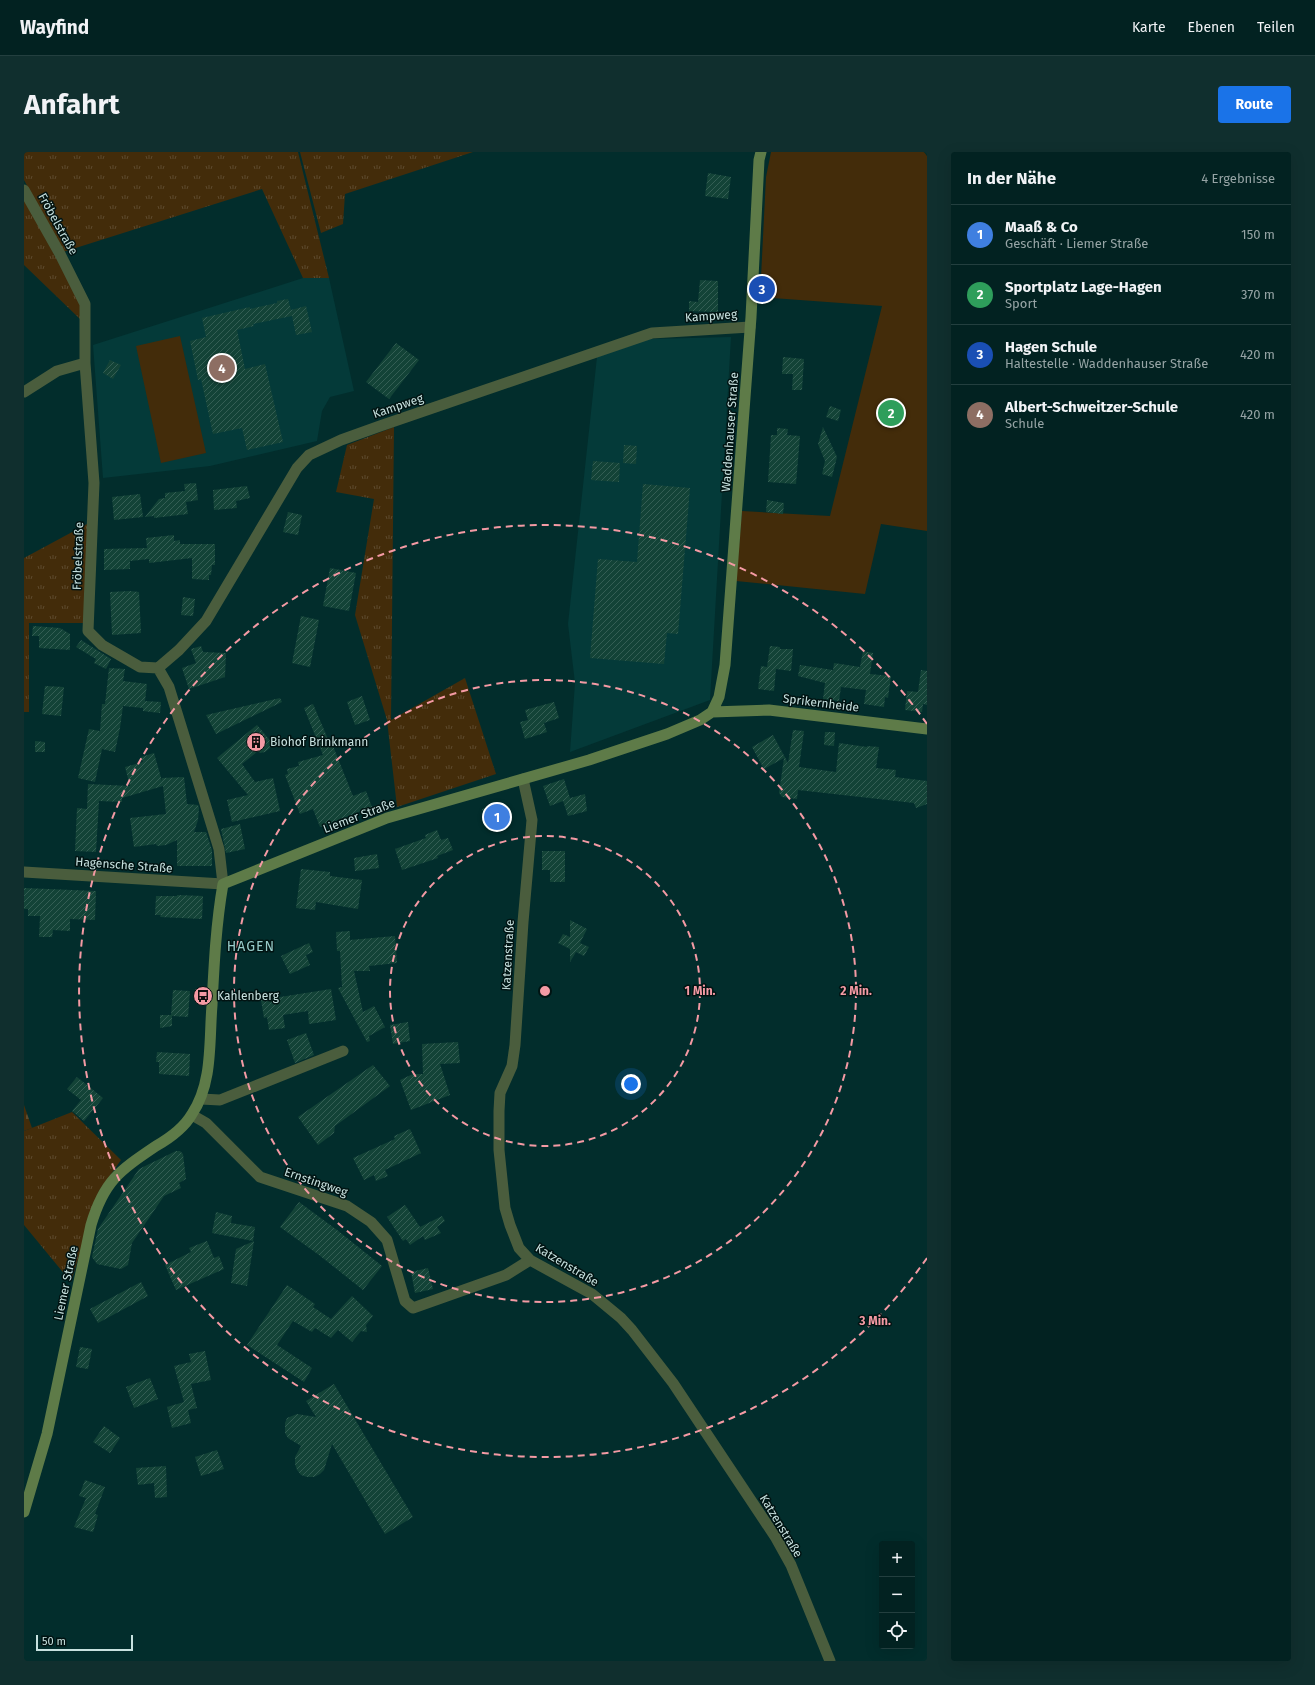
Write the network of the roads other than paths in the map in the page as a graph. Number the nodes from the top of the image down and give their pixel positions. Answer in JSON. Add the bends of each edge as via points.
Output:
{"nodes":[{"id":1,"x":758,"y":155,"type":"edge"},
{"id":2,"x":24,"y":190,"type":"edge"},
{"id":3,"x":750,"y":327,"type":"junction"},
{"id":4,"x":85,"y":363,"type":"junction"},
{"id":5,"x":24,"y":392,"type":"edge"},
{"id":6,"x":158,"y":668,"type":"junction"},
{"id":7,"x":712,"y":712,"type":"junction"},
{"id":8,"x":927,"y":729,"type":"edge"},
{"id":9,"x":523,"y":779,"type":"junction"},
{"id":10,"x":24,"y":872,"type":"edge"},
{"id":11,"x":223,"y":884,"type":"junction"},
{"id":12,"x":343,"y":1051,"type":"dead end"},
{"id":13,"x":201,"y":1099,"type":"junction"},
{"id":14,"x":192,"y":1114,"type":"junction"},
{"id":15,"x":530,"y":1260,"type":"junction"},
{"id":16,"x":24,"y":1512,"type":"edge"},
{"id":17,"x":830,"y":1661,"type":"edge"}],
"edges":[{"from":1,"to":3,"type":"main road","name":"Waddenhauser Straße"},
{"from":2,"to":4,"type":"street","name":"Fröbelstraße","via":[[85,304]]},
{"from":3,"to":6,"type":"street","name":"Kampweg","via":[[652,333],[380,426],[309,455],[297,468],[206,621]]},
{"from":3,"to":7,"type":"main road","name":"Waddenhauser Straße","via":[[725,665],[719,697]]},
{"from":4,"to":5,"type":"street","via":[[57,371]]},
{"from":4,"to":6,"type":"street","name":"Fröbelstraße","via":[[94,483],[88,631],[102,645],[140,667]]},
{"from":6,"to":11,"type":"street","via":[[169,687],[219,849]]},
{"from":7,"to":8,"type":"main road","name":"Sprikernheide","via":[[769,710]]},
{"from":7,"to":9,"type":"main road","name":"Liemer Straße","via":[[667,734]]},
{"from":9,"to":11,"type":"main road","name":"Liemer Straße","via":[[387,818]]},
{"from":9,"to":15,"type":"street","name":"Katzenstraße","via":[[532,820],[516,1045],[512,1066],[500,1093],[499,1150],[505,1208],[519,1248]]},
{"from":10,"to":11,"type":"street","name":"Hagensche Straße"},
{"from":11,"to":13,"type":"main road","name":"Liemer Straße","via":[[214,962],[208,1069]]},
{"from":12,"to":13,"type":"street","via":[[220,1100]]},
{"from":13,"to":14,"type":"main road","name":"Liemer Straße"},
{"from":14,"to":15,"type":"street","name":"Ernstingweg","via":[[206,1123],[260,1177],[347,1206],[371,1222],[387,1240],[405,1301],[413,1308],[506,1275]]},
{"from":14,"to":16,"type":"main road","name":"Liemer Straße","via":[[172,1136],[129,1164],[115,1177],[96,1208],[47,1434]]},
{"from":15,"to":17,"type":"street","name":"Katzenstraße","via":[[592,1294],[621,1318],[673,1383],[776,1538],[791,1565]]}]}
